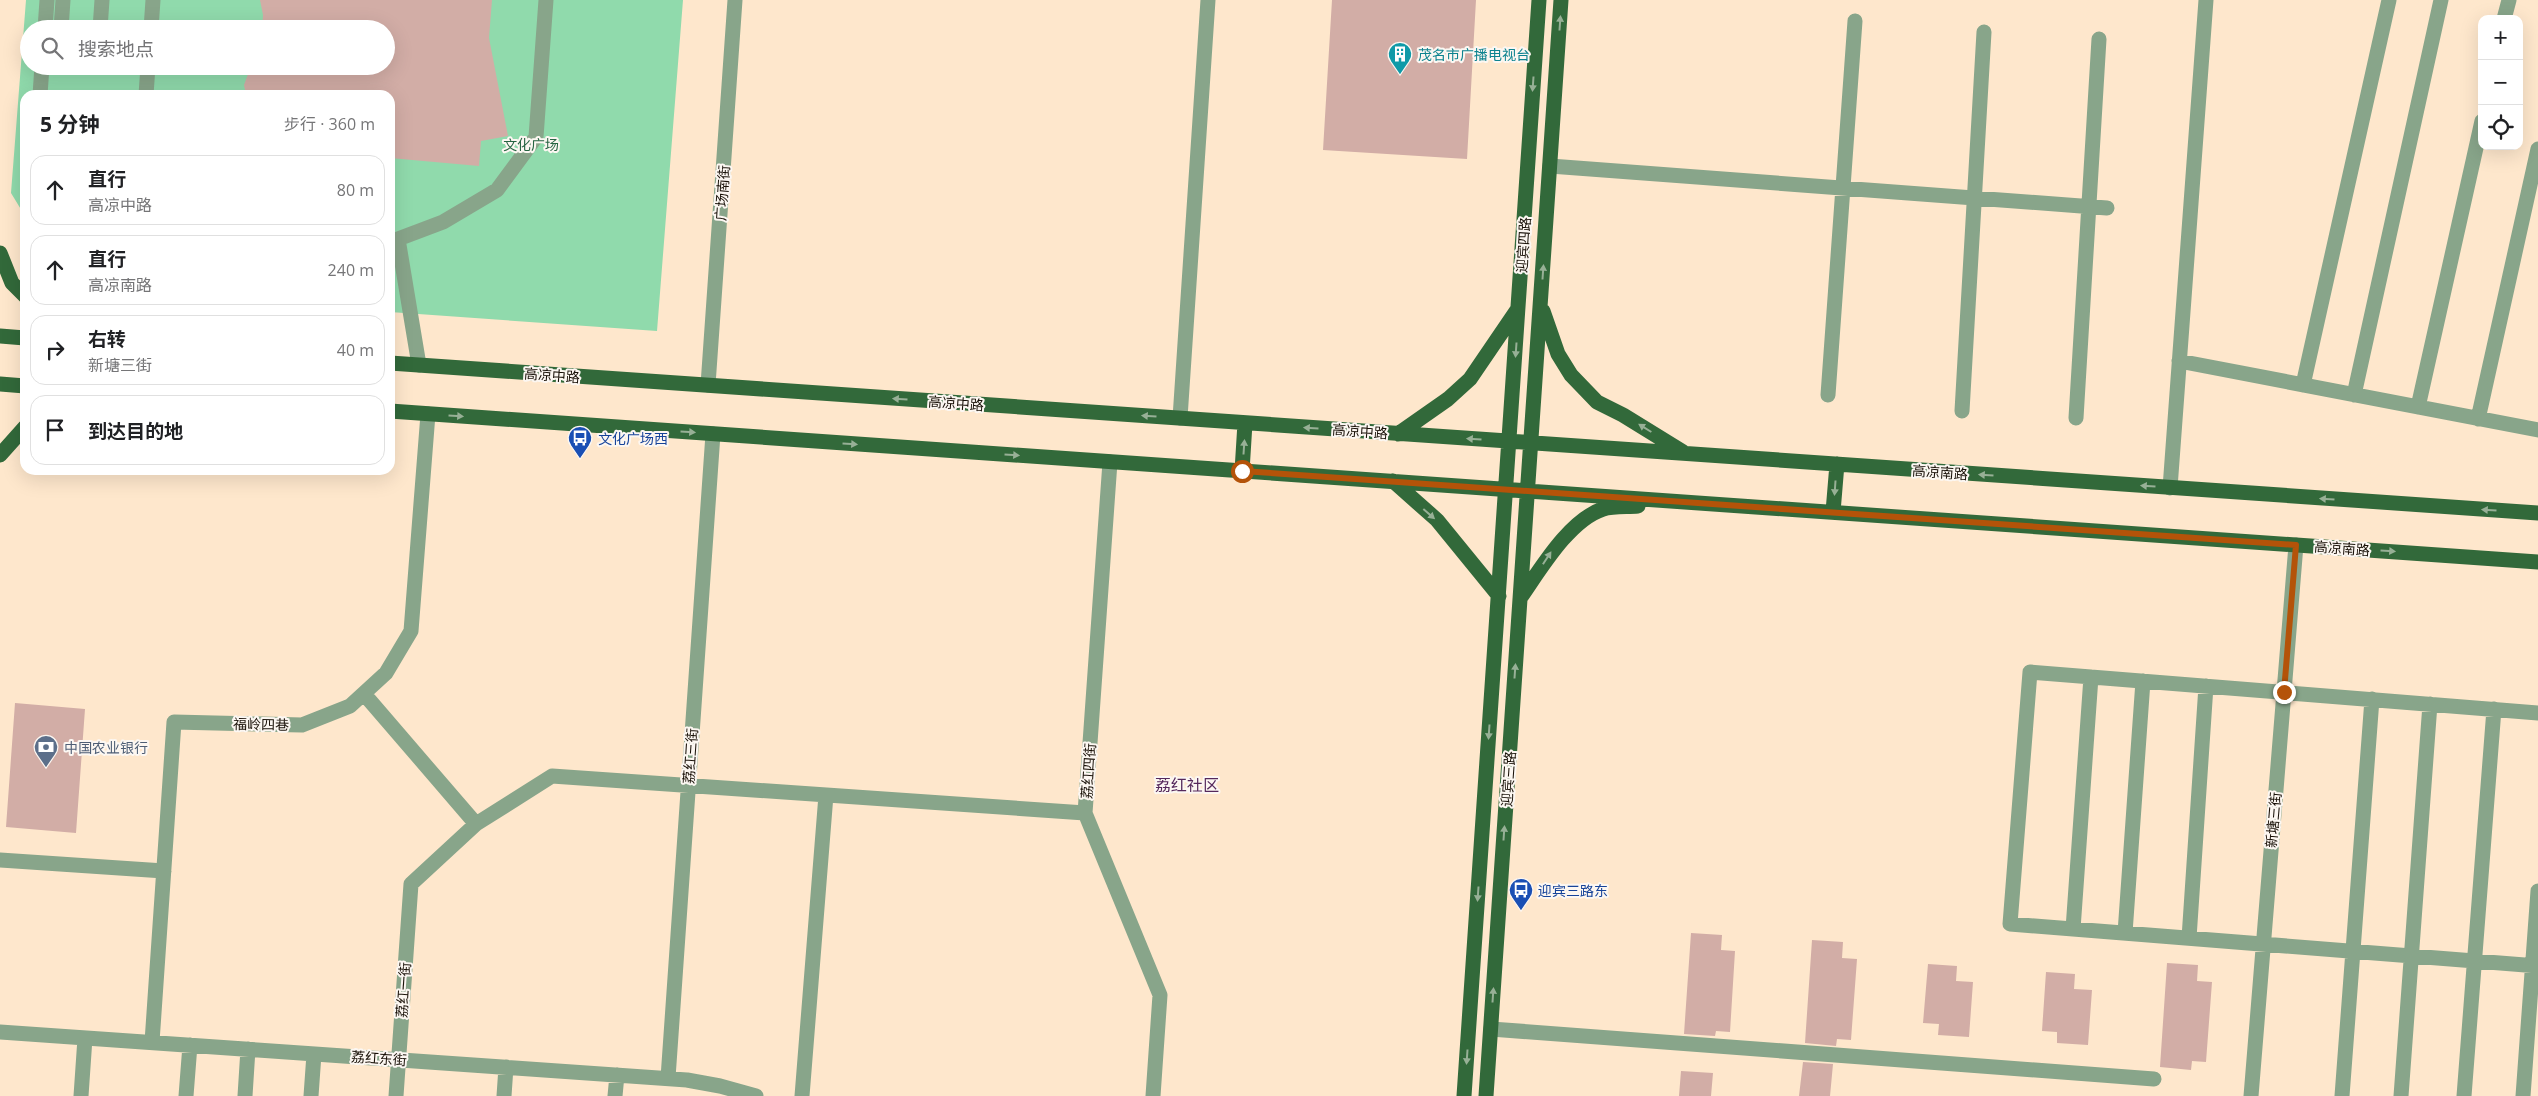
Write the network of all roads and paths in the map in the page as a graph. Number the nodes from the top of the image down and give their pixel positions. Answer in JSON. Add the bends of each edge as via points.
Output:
{"nodes":[{"id":1,"x":47,"y":0,"type":"edge"},
{"id":2,"x":63,"y":0,"type":"edge"},
{"id":3,"x":102,"y":0,"type":"edge"},
{"id":4,"x":153,"y":0,"type":"edge"},
{"id":5,"x":546,"y":0,"type":"edge"},
{"id":6,"x":736,"y":0,"type":"edge"},
{"id":7,"x":1208,"y":0,"type":"edge"},
{"id":8,"x":1539,"y":0,"type":"edge"},
{"id":9,"x":1561,"y":0,"type":"edge"},
{"id":10,"x":2206,"y":0,"type":"edge"},
{"id":11,"x":2389,"y":0,"type":"edge"},
{"id":12,"x":2441,"y":0,"type":"edge"},
{"id":13,"x":2509,"y":0,"type":"edge"},
{"id":14,"x":2505,"y":15,"type":"edge"},
{"id":15,"x":46,"y":20,"type":"edge"},
{"id":16,"x":62,"y":20,"type":"edge"},
{"id":17,"x":101,"y":20,"type":"edge"},
{"id":18,"x":152,"y":20,"type":"edge"},
{"id":19,"x":1855,"y":21,"type":"dead end"},
{"id":20,"x":1984,"y":32,"type":"dead end"},
{"id":21,"x":2099,"y":39,"type":"dead end"},
{"id":22,"x":41,"y":75,"type":"edge"},
{"id":23,"x":147,"y":75,"type":"edge"},
{"id":24,"x":40,"y":90,"type":"edge"},
{"id":25,"x":146,"y":90,"type":"edge"},
{"id":26,"x":2478,"y":139,"type":"edge"},
{"id":27,"x":2538,"y":149,"type":"edge"},
{"id":28,"x":1550,"y":166,"type":"junction"},
{"id":29,"x":1844,"y":189,"type":"junction"},
{"id":30,"x":1974,"y":198,"type":"junction"},
{"id":31,"x":2089,"y":207,"type":"junction"},
{"id":32,"x":2106,"y":208,"type":"dead end"},
{"id":33,"x":395,"y":241,"type":"edge"},
{"id":34,"x":395,"y":246,"type":"edge"},
{"id":35,"x":0,"y":253,"type":"edge"},
{"id":36,"x":20,"y":291,"type":"edge"},
{"id":37,"x":1541,"y":303,"type":"junction"},
{"id":38,"x":1518,"y":309,"type":"junction"},
{"id":39,"x":0,"y":336,"type":"edge"},
{"id":40,"x":20,"y":338,"type":"edge"},
{"id":41,"x":2179,"y":361,"type":"junction"},
{"id":42,"x":395,"y":363,"type":"edge"},
{"id":43,"x":419,"y":365,"type":"junction"},
{"id":44,"x":0,"y":384,"type":"edge"},
{"id":45,"x":2303,"y":385,"type":"junction"},
{"id":46,"x":20,"y":386,"type":"edge"},
{"id":47,"x":708,"y":386,"type":"junction"},
{"id":48,"x":1828,"y":395,"type":"dead end"},
{"id":49,"x":2354,"y":395,"type":"junction"},
{"id":50,"x":2418,"y":408,"type":"junction"},
{"id":51,"x":395,"y":411,"type":"edge"},
{"id":52,"x":1962,"y":411,"type":"dead end"},
{"id":53,"x":428,"y":414,"type":"junction"},
{"id":54,"x":1180,"y":418,"type":"junction"},
{"id":55,"x":2076,"y":418,"type":"dead end"},
{"id":56,"x":2478,"y":419,"type":"junction"},
{"id":57,"x":1245,"y":423,"type":"junction"},
{"id":58,"x":2538,"y":428,"type":"edge"},
{"id":59,"x":20,"y":433,"type":"edge"},
{"id":60,"x":713,"y":434,"type":"junction"},
{"id":61,"x":1398,"y":434,"type":"junction"},
{"id":62,"x":1521,"y":442,"type":"junction"},
{"id":63,"x":1686,"y":454,"type":"junction"},
{"id":64,"x":0,"y":455,"type":"edge"},
{"id":65,"x":1110,"y":462,"type":"junction"},
{"id":66,"x":1530,"y":463,"type":"joint"},
{"id":67,"x":1837,"y":464,"type":"junction"},
{"id":68,"x":1242,"y":471,"type":"junction"},
{"id":69,"x":1393,"y":482,"type":"junction"},
{"id":70,"x":2170,"y":488,"type":"junction"},
{"id":71,"x":1518,"y":490,"type":"junction"},
{"id":72,"x":1680,"y":502,"type":"junction"},
{"id":73,"x":1834,"y":512,"type":"junction"},
{"id":74,"x":2538,"y":514,"type":"edge"},
{"id":75,"x":2296,"y":545,"type":"junction"},
{"id":76,"x":2538,"y":562,"type":"edge"},
{"id":77,"x":1499,"y":596,"type":"junction"},
{"id":78,"x":1520,"y":599,"type":"junction"},
{"id":79,"x":2091,"y":677,"type":"junction"},
{"id":80,"x":2143,"y":681,"type":"junction"},
{"id":81,"x":2206,"y":686,"type":"junction"},
{"id":82,"x":2284,"y":692,"type":"junction"},
{"id":83,"x":365,"y":695,"type":"junction"},
{"id":84,"x":2372,"y":700,"type":"junction"},
{"id":85,"x":2430,"y":704,"type":"junction"},
{"id":86,"x":2494,"y":709,"type":"junction"},
{"id":87,"x":2538,"y":713,"type":"edge"},
{"id":88,"x":688,"y":785,"type":"junction"},
{"id":89,"x":826,"y":795,"type":"junction"},
{"id":90,"x":1085,"y":813,"type":"junction"},
{"id":91,"x":476,"y":824,"type":"junction"},
{"id":92,"x":0,"y":860,"type":"edge"},
{"id":93,"x":164,"y":871,"type":"junction"},
{"id":94,"x":2538,"y":892,"type":"edge"},
{"id":95,"x":2073,"y":929,"type":"junction"},
{"id":96,"x":2124,"y":933,"type":"junction"},
{"id":97,"x":2188,"y":938,"type":"junction"},
{"id":98,"x":2263,"y":944,"type":"junction"},
{"id":99,"x":2353,"y":951,"type":"junction"},
{"id":100,"x":2412,"y":956,"type":"junction"},
{"id":101,"x":2474,"y":961,"type":"junction"},
{"id":102,"x":2535,"y":965,"type":"edge"},
{"id":103,"x":1491,"y":1029,"type":"junction"},
{"id":104,"x":0,"y":1032,"type":"edge"},
{"id":105,"x":85,"y":1038,"type":"junction"},
{"id":106,"x":152,"y":1042,"type":"junction"},
{"id":107,"x":190,"y":1045,"type":"junction"},
{"id":108,"x":248,"y":1049,"type":"junction"},
{"id":109,"x":314,"y":1054,"type":"junction"},
{"id":110,"x":398,"y":1060,"type":"junction"},
{"id":111,"x":506,"y":1067,"type":"junction"},
{"id":112,"x":617,"y":1075,"type":"junction"},
{"id":113,"x":668,"y":1078,"type":"junction"},
{"id":114,"x":2154,"y":1079,"type":"dead end"},
{"id":115,"x":81,"y":1096,"type":"edge"},
{"id":116,"x":186,"y":1096,"type":"edge"},
{"id":117,"x":245,"y":1096,"type":"edge"},
{"id":118,"x":311,"y":1096,"type":"edge"},
{"id":119,"x":396,"y":1096,"type":"edge"},
{"id":120,"x":504,"y":1096,"type":"edge"},
{"id":121,"x":615,"y":1096,"type":"edge"},
{"id":122,"x":756,"y":1096,"type":"edge"},
{"id":123,"x":802,"y":1096,"type":"edge"},
{"id":124,"x":1153,"y":1096,"type":"edge"},
{"id":125,"x":1464,"y":1096,"type":"edge"},
{"id":126,"x":1486,"y":1096,"type":"edge"},
{"id":127,"x":2251,"y":1096,"type":"edge"},
{"id":128,"x":2342,"y":1096,"type":"edge"},
{"id":129,"x":2401,"y":1096,"type":"edge"},
{"id":130,"x":2464,"y":1096,"type":"edge"},
{"id":131,"x":2523,"y":1096,"type":"edge"}],
"edges":[{"from":1,"to":15,"type":"street"},
{"from":2,"to":16,"type":"street"},
{"from":3,"to":17,"type":"street"},
{"from":4,"to":18,"type":"street"},
{"from":5,"to":33,"type":"street","via":[[536,137],[497,190],[443,222]]},
{"from":6,"to":47,"type":"street","name":"广场南街"},
{"from":7,"to":54,"type":"street"},
{"from":8,"to":38,"type":"main road","name":"迎宾四路","one_way":true},
{"from":28,"to":9,"type":"main road","name":"迎宾四路","one_way":true},
{"from":10,"to":41,"type":"street"},
{"from":11,"to":45,"type":"street"},
{"from":12,"to":49,"type":"street"},
{"from":13,"to":14,"type":"street"},
{"from":19,"to":29,"type":"street"},
{"from":20,"to":30,"type":"street"},
{"from":21,"to":31,"type":"street"},
{"from":22,"to":24,"type":"street"},
{"from":23,"to":25,"type":"street"},
{"from":26,"to":50,"type":"street"},
{"from":27,"to":56,"type":"street"},
{"from":28,"to":29,"type":"street"},
{"from":37,"to":28,"type":"main road","name":"迎宾四路","one_way":true},
{"from":29,"to":30,"type":"street"},
{"from":29,"to":48,"type":"street"},
{"from":30,"to":31,"type":"street"},
{"from":30,"to":52,"type":"street"},
{"from":31,"to":32,"type":"street"},
{"from":31,"to":55,"type":"street"},
{"from":34,"to":43,"type":"street"},
{"from":35,"to":36,"type":"main road","via":[[12,282]]},
{"from":37,"to":62,"type":"main road","name":"迎宾四路"},
{"from":63,"to":37,"type":"main road","one_way":true,"via":[[1597,402],[1571,375],[1558,354]]},
{"from":38,"to":61,"type":"main road","via":[[1470,379],[1448,399]]},
{"from":38,"to":62,"type":"main road","name":"迎宾四路","one_way":true},
{"from":39,"to":40,"type":"main road"},
{"from":41,"to":45,"type":"street"},
{"from":41,"to":70,"type":"street"},
{"from":42,"to":43,"type":"main road","name":"高凉中路"},
{"from":43,"to":47,"type":"main road","name":"高凉中路"},
{"from":44,"to":46,"type":"main road"},
{"from":45,"to":49,"type":"street"},
{"from":54,"to":47,"type":"main road","name":"高凉中路","one_way":true},
{"from":49,"to":50,"type":"street"},
{"from":50,"to":56,"type":"street"},
{"from":51,"to":53,"type":"main road"},
{"from":53,"to":60,"type":"main road","one_way":true},
{"from":53,"to":83,"type":"street","name":"福岭四巷","via":[[411,631],[386,673]]},
{"from":54,"to":57,"type":"main road","name":"高凉中路"},
{"from":56,"to":58,"type":"street"},
{"from":61,"to":57,"type":"main road","name":"高凉中路","one_way":true},
{"from":68,"to":57,"type":"main road","one_way":true},
{"from":59,"to":64,"type":"main road"},
{"from":60,"to":65,"type":"main road","one_way":true},
{"from":60,"to":88,"type":"street","name":"荔红三街"},
{"from":62,"to":61,"type":"main road","name":"高凉中路","one_way":true},
{"from":62,"to":63,"type":"main road","name":"高凉南路"},
{"from":62,"to":66,"type":"main road","name":"迎宾四路"},
{"from":62,"to":71,"type":"main road","name":"迎宾四路"},
{"from":63,"to":67,"type":"main road","name":"高凉南路"},
{"from":65,"to":68,"type":"main road"},
{"from":65,"to":90,"type":"street","name":"荔红四街"},
{"from":66,"to":71,"type":"main road","name":"迎宾三路"},
{"from":70,"to":67,"type":"main road","name":"高凉南路","one_way":true},
{"from":67,"to":73,"type":"main road","one_way":true},
{"from":68,"to":69,"type":"main road"},
{"from":69,"to":71,"type":"main road"},
{"from":69,"to":77,"type":"main road","one_way":true,"via":[[1437,520]]},
{"from":74,"to":70,"type":"main road","name":"高凉南路","one_way":true},
{"from":71,"to":72,"type":"main road","name":"高凉南路"},
{"from":71,"to":77,"type":"main road","name":"迎宾三路"},
{"from":71,"to":78,"type":"main road","name":"迎宾三路"},
{"from":72,"to":73,"type":"main road","name":"高凉南路"},
{"from":78,"to":72,"type":"main road","one_way":true,"via":[[1555,546],[1602,510]]},
{"from":73,"to":75,"type":"main road","name":"高凉南路"},
{"from":75,"to":76,"type":"main road","name":"高凉南路","one_way":true},
{"from":75,"to":82,"type":"street","name":"新塘三街"},
{"from":77,"to":125,"type":"main road","name":"迎宾三路","one_way":true},
{"from":103,"to":78,"type":"main road","name":"迎宾三路","one_way":true},
{"from":79,"to":80,"type":"street"},
{"from":79,"to":95,"type":"street"},
{"from":79,"to":95,"type":"street","via":[[2030,672],[2010,924]]},
{"from":80,"to":81,"type":"street"},
{"from":80,"to":96,"type":"street"},
{"from":81,"to":82,"type":"street"},
{"from":81,"to":97,"type":"street"},
{"from":82,"to":84,"type":"street"},
{"from":82,"to":98,"type":"street","name":"新塘三街"},
{"from":83,"to":91,"type":"street"},
{"from":83,"to":93,"type":"street","name":"福岭四巷","via":[[350,706],[302,725],[174,722]]},
{"from":84,"to":85,"type":"street"},
{"from":84,"to":99,"type":"street"},
{"from":85,"to":86,"type":"street"},
{"from":85,"to":100,"type":"street"},
{"from":86,"to":87,"type":"street"},
{"from":86,"to":101,"type":"street"},
{"from":88,"to":89,"type":"street"},
{"from":88,"to":91,"type":"street","via":[[552,776]]},
{"from":88,"to":113,"type":"street","name":"荔红三街"},
{"from":89,"to":90,"type":"street"},
{"from":89,"to":123,"type":"street"},
{"from":90,"to":124,"type":"street","name":"荔红四街","via":[[1160,995]]},
{"from":91,"to":110,"type":"street","name":"荔红一街","via":[[411,884]]},
{"from":92,"to":93,"type":"street"},
{"from":93,"to":106,"type":"street","name":"福岭四巷"},
{"from":94,"to":102,"type":"street"},
{"from":95,"to":96,"type":"street"},
{"from":96,"to":97,"type":"street"},
{"from":97,"to":98,"type":"street"},
{"from":98,"to":99,"type":"street"},
{"from":98,"to":127,"type":"street","name":"新塘三街"},
{"from":99,"to":100,"type":"street"},
{"from":99,"to":128,"type":"street"},
{"from":100,"to":101,"type":"street"},
{"from":100,"to":129,"type":"street"},
{"from":101,"to":102,"type":"street"},
{"from":101,"to":130,"type":"street"},
{"from":102,"to":131,"type":"street"},
{"from":103,"to":114,"type":"street"},
{"from":103,"to":126,"type":"main road","name":"迎宾三路"},
{"from":104,"to":105,"type":"street","name":"荔红东街"},
{"from":105,"to":106,"type":"street","name":"荔红东街"},
{"from":105,"to":115,"type":"street"},
{"from":106,"to":107,"type":"street","name":"荔红东街"},
{"from":107,"to":108,"type":"street","name":"荔红东街"},
{"from":107,"to":116,"type":"street"},
{"from":108,"to":109,"type":"street","name":"荔红东街"},
{"from":108,"to":117,"type":"street"},
{"from":109,"to":110,"type":"street","name":"荔红东街"},
{"from":109,"to":118,"type":"street"},
{"from":110,"to":111,"type":"street","name":"荔红东街"},
{"from":110,"to":119,"type":"street","name":"荔红一街"},
{"from":111,"to":112,"type":"street","name":"荔红东街"},
{"from":111,"to":120,"type":"street"},
{"from":112,"to":113,"type":"street","name":"荔红东街"},
{"from":112,"to":121,"type":"street"},
{"from":113,"to":122,"type":"street","name":"荔红东街","via":[[720,1086]]}]}
